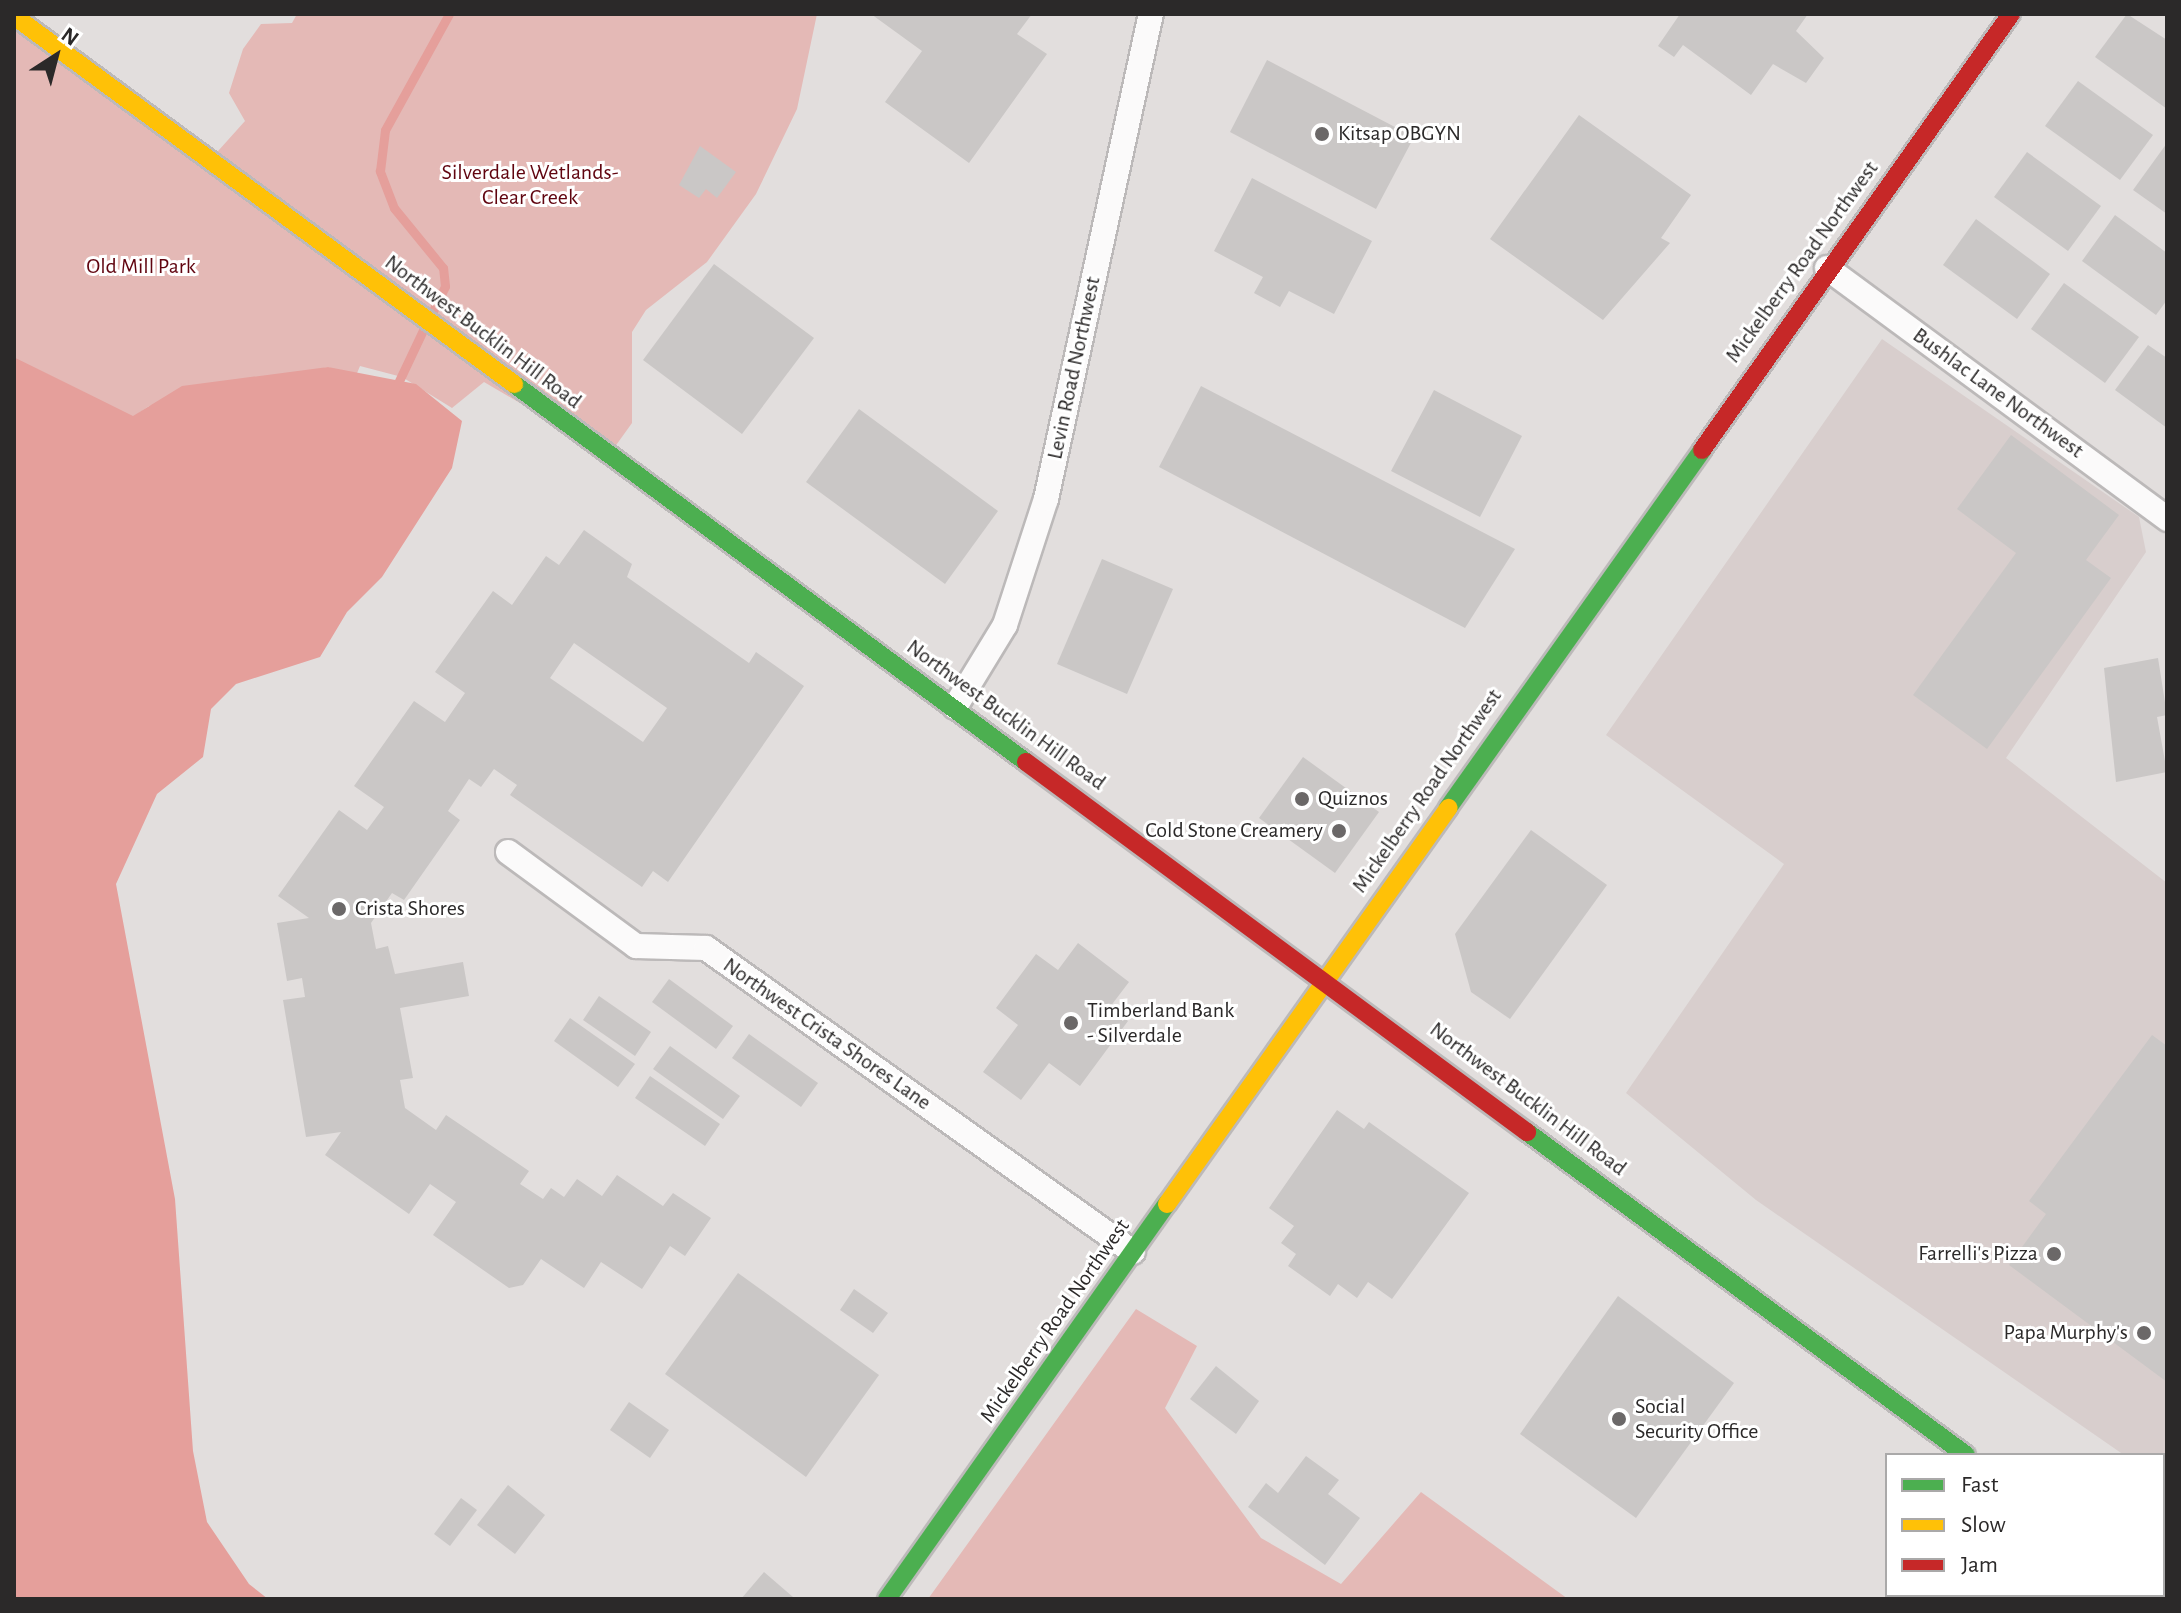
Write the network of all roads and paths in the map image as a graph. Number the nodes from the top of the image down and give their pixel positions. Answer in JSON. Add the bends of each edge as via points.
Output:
{"nodes":[{"id":1,"x":1151,"y":14,"type":"edge"},
{"id":2,"x":2011,"y":14,"type":"edge"},
{"id":3,"x":14,"y":16,"type":"edge"},
{"id":4,"x":1827,"y":268,"type":"junction"},
{"id":5,"x":2167,"y":519,"type":"edge"},
{"id":6,"x":955,"y":707,"type":"junction"},
{"id":7,"x":508,"y":852,"type":"dead end"},
{"id":8,"x":1325,"y":978,"type":"junction"},
{"id":9,"x":1133,"y":1252,"type":"junction"},
{"id":10,"x":1963,"y":1453,"type":"edge"},
{"id":11,"x":887,"y":1599,"type":"edge"}],
"edges":[{"from":1,"to":6,"type":"street","name":"Levin Road Northwest","via":[[1046,499],[1005,625]]},
{"from":2,"to":4,"type":"main road","name":"Mickelberry Road Northwest"},
{"from":3,"to":6,"type":"main road","name":"Northwest Bucklin Hill Road"},
{"from":4,"to":5,"type":"street","name":"Bushlac Lane Northwest"},
{"from":4,"to":8,"type":"main road","name":"Mickelberry Road Northwest"},
{"from":6,"to":8,"type":"main road","name":"Northwest Bucklin Hill Road"},
{"from":7,"to":9,"type":"street","name":"Northwest Crista Shores Lane","via":[[636,946],[706,948]]},
{"from":8,"to":9,"type":"main road","name":"Mickelberry Road Northwest"},
{"from":8,"to":10,"type":"main road","name":"Northwest Bucklin Hill Road"},
{"from":9,"to":11,"type":"main road","name":"Mickelberry Road Northwest"}]}
